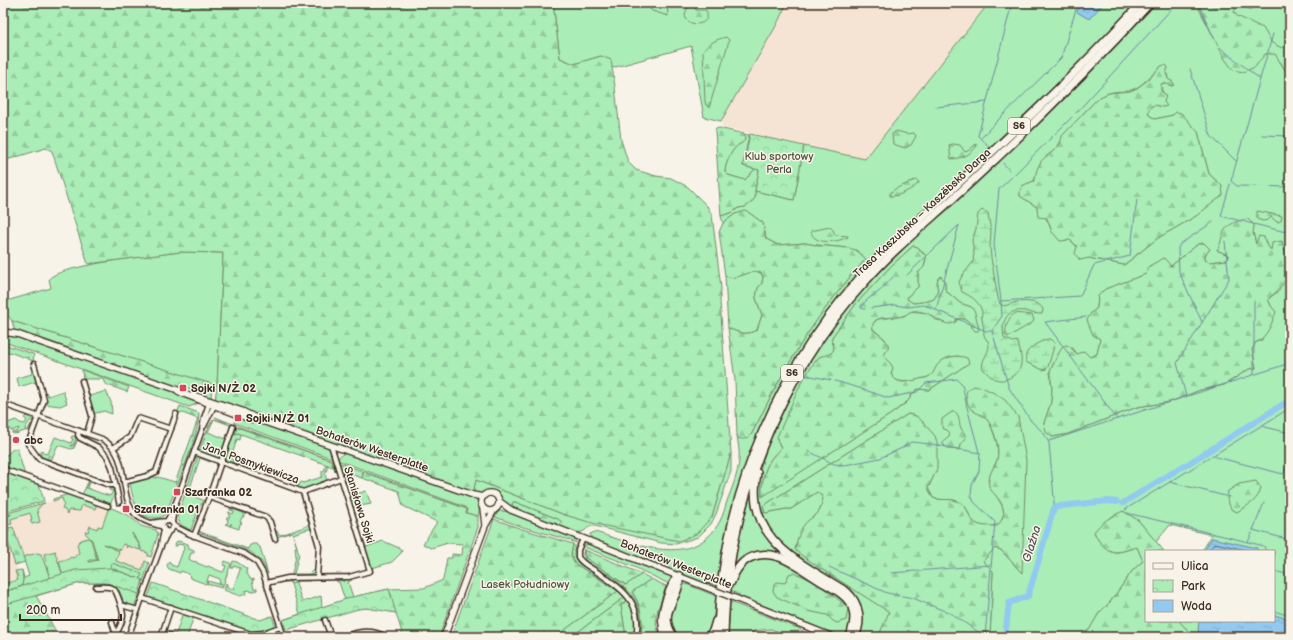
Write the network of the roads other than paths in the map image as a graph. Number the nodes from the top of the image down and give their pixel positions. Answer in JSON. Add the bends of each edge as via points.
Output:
{"nodes":[{"id":1,"x":1140,"y":3,"type":"edge"},
{"id":2,"x":1150,"y":3,"type":"edge"},
{"id":3,"x":3,"y":332,"type":"edge"},
{"id":4,"x":34,"y":364,"type":"dead end"},
{"id":5,"x":82,"y":381,"type":"dead end"},
{"id":6,"x":212,"y":403,"type":"junction"},
{"id":7,"x":3,"y":404,"type":"edge"},
{"id":8,"x":176,"y":414,"type":"dead end"},
{"id":9,"x":39,"y":416,"type":"junction"},
{"id":10,"x":233,"y":427,"type":"dead end"},
{"id":11,"x":171,"y":429,"type":"junction"},
{"id":12,"x":80,"y":431,"type":"junction"},
{"id":13,"x":87,"y":433,"type":"junction"},
{"id":14,"x":765,"y":441,"type":"junction"},
{"id":15,"x":331,"y":445,"type":"junction"},
{"id":16,"x":113,"y":448,"type":"junction"},
{"id":17,"x":194,"y":452,"type":"junction"},
{"id":18,"x":221,"y":462,"type":"junction"},
{"id":19,"x":3,"y":468,"type":"edge"},
{"id":20,"x":341,"y":478,"type":"junction"},
{"id":21,"x":124,"y":482,"type":"junction"},
{"id":22,"x":115,"y":485,"type":"junction"},
{"id":23,"x":303,"y":492,"type":"junction"},
{"id":24,"x":209,"y":496,"type":"junction"},
{"id":25,"x":482,"y":499,"type":"junction"},
{"id":26,"x":119,"y":502,"type":"dead end"},
{"id":27,"x":108,"y":506,"type":"dead end"},
{"id":28,"x":497,"y":507,"type":"junction"},
{"id":29,"x":174,"y":508,"type":"junction"},
{"id":30,"x":483,"y":508,"type":"junction"},
{"id":31,"x":165,"y":521,"type":"junction"},
{"id":32,"x":151,"y":523,"type":"junction"},
{"id":33,"x":173,"y":524,"type":"junction"},
{"id":34,"x":485,"y":526,"type":"junction"},
{"id":35,"x":166,"y":530,"type":"junction"},
{"id":36,"x":192,"y":535,"type":"junction"},
{"id":37,"x":275,"y":539,"type":"dead end"},
{"id":38,"x":583,"y":539,"type":"junction"},
{"id":39,"x":680,"y":576,"type":"junction"},
{"id":40,"x":317,"y":577,"type":"junction"},
{"id":41,"x":266,"y":583,"type":"junction"},
{"id":42,"x":96,"y":587,"type":"dead end"},
{"id":43,"x":142,"y":598,"type":"junction"},
{"id":44,"x":720,"y":599,"type":"junction"},
{"id":45,"x":121,"y":605,"type":"junction"},
{"id":46,"x":726,"y":606,"type":"junction"},
{"id":47,"x":171,"y":607,"type":"junction"},
{"id":48,"x":138,"y":610,"type":"junction"},
{"id":49,"x":325,"y":620,"type":"dead end"},
{"id":50,"x":112,"y":622,"type":"dead end"},
{"id":51,"x":280,"y":627,"type":"junction"},
{"id":52,"x":115,"y":636,"type":"edge"},
{"id":53,"x":128,"y":637,"type":"edge"},
{"id":54,"x":160,"y":637,"type":"edge"},
{"id":55,"x":284,"y":637,"type":"edge"},
{"id":56,"x":331,"y":637,"type":"edge"},
{"id":57,"x":342,"y":637,"type":"edge"},
{"id":58,"x":386,"y":637,"type":"edge"},
{"id":59,"x":444,"y":637,"type":"edge"},
{"id":60,"x":636,"y":637,"type":"edge"},
{"id":61,"x":667,"y":637,"type":"edge"},
{"id":62,"x":674,"y":637,"type":"edge"},
{"id":63,"x":708,"y":637,"type":"edge"},
{"id":64,"x":718,"y":637,"type":"edge"},
{"id":65,"x":724,"y":637,"type":"edge"},
{"id":66,"x":833,"y":637,"type":"edge"},
{"id":67,"x":850,"y":637,"type":"edge"},
{"id":68,"x":855,"y":637,"type":"edge"}],
"edges":[{"from":1,"to":44,"type":"highway","name":"Trasa Kaszubska – Kaszëbskô Darga","number":"S6","via":[[1047,99],[879,257],[834,308],[793,370],[751,460],[725,554]]},
{"from":2,"to":14,"type":"highway","name":"Trasa Kaszubska – Kaszëbskô Darga","number":"S6","via":[[1042,115],[860,286],[825,332],[802,368]]},
{"from":3,"to":6,"type":"main road","name":"Bohaterów Westerplatte","via":[[17,334]]},
{"from":4,"to":9,"type":"street","via":[[44,400]]},
{"from":5,"to":13,"type":"street","via":[[92,416]]},
{"from":6,"to":15,"type":"main road","name":"Bohaterów Westerplatte","via":[[242,411],[265,422]]},
{"from":6,"to":17,"type":"street","via":[[204,418]]},
{"from":7,"to":9,"type":"street"},
{"from":8,"to":11,"type":"street"},
{"from":9,"to":12,"type":"street"},
{"from":9,"to":22,"type":"street","via":[[28,444],[37,458]]},
{"from":10,"to":18,"type":"street"},
{"from":11,"to":16,"type":"street","via":[[138,418],[130,437]]},
{"from":11,"to":21,"type":"street","via":[[156,472]]},
{"from":12,"to":13,"type":"street"},
{"from":12,"to":22,"type":"street","via":[[80,438],[101,449],[107,456]]},
{"from":13,"to":16,"type":"street","via":[[102,438]]},
{"from":14,"to":46,"type":"highway","name":"Trasa Kaszubska – Kaszëbskô Darga","number":"S6","via":[[738,526]]},
{"from":14,"to":68,"type":"highway","via":[[755,485],[756,504],[762,521],[774,542],[786,554],[854,599],[859,617]]},
{"from":15,"to":20,"type":"street","name":"Stanisława Sojki"},
{"from":15,"to":25,"type":"main road","name":"Bohaterów Westerplatte"},
{"from":16,"to":21,"type":"street","via":[[119,458]]},
{"from":17,"to":18,"type":"street","name":"Jana Posmykiewicza"},
{"from":17,"to":29,"type":"street"},
{"from":18,"to":23,"type":"street","name":"Jana Posmykiewicza"},
{"from":18,"to":24,"type":"street"},
{"from":19,"to":27,"type":"street"},
{"from":20,"to":23,"type":"street","name":"Jana Posmykiewicza"},
{"from":20,"to":40,"type":"street","name":"Stanisława Sojki","via":[[370,571],[349,577]]},
{"from":21,"to":32,"type":"street","via":[[132,510],[141,519]]},
{"from":22,"to":26,"type":"street"},
{"from":23,"to":40,"type":"street","name":"Jana Posmykiewicza","via":[[319,546]]},
{"from":24,"to":36,"type":"street","via":[[198,528]]},
{"from":24,"to":37,"type":"street","via":[[268,518]]},
{"from":25,"to":28,"type":"main road","via":[[487,493],[493,493],[498,496]]},
{"from":25,"to":30,"type":"main road"},
{"from":28,"to":30,"type":"main road","via":[[489,511]]},
{"from":28,"to":34,"type":"main road"},
{"from":28,"to":38,"type":"main road","name":"Bohaterów Westerplatte","via":[[511,510]]},
{"from":29,"to":31,"type":"street"},
{"from":29,"to":33,"type":"street"},
{"from":30,"to":34,"type":"main road"},
{"from":31,"to":32,"type":"street"},
{"from":31,"to":33,"type":"street"},
{"from":31,"to":35,"type":"street"},
{"from":32,"to":35,"type":"street"},
{"from":33,"to":35,"type":"street"},
{"from":33,"to":36,"type":"street"},
{"from":34,"to":59,"type":"main road"},
{"from":35,"to":36,"type":"street"},
{"from":35,"to":43,"type":"street"},
{"from":36,"to":41,"type":"street","via":[[250,556],[261,569]]},
{"from":38,"to":39,"type":"main road","name":"Bohaterów Westerplatte"},
{"from":38,"to":60,"type":"street","via":[[577,554],[580,561],[618,586],[630,599],[637,622]]},
{"from":39,"to":61,"type":"highway","via":[[675,580],[663,611],[662,625]]},
{"from":39,"to":62,"type":"highway","via":[[667,619]]},
{"from":39,"to":66,"type":"main road","name":"Bohaterów Westerplatte","bridge":true},
{"from":40,"to":41,"type":"street","via":[[288,578]]},
{"from":41,"to":51,"type":"street"},
{"from":42,"to":45,"type":"street","via":[[113,588]]},
{"from":43,"to":47,"type":"street"},
{"from":43,"to":48,"type":"street"},
{"from":44,"to":63,"type":"highway","via":[[713,631]]},
{"from":44,"to":64,"type":"highway","name":"Trasa Kaszubska – Kaszëbskô Darga","number":"S6"},
{"from":45,"to":48,"type":"street"},
{"from":45,"to":52,"type":"street","via":[[123,616]]},
{"from":46,"to":65,"type":"highway","name":"Trasa Kaszubska – Kaszëbskô Darga","number":"S6"},
{"from":46,"to":67,"type":"highway","via":[[731,581],[740,565],[747,559],[768,554],[793,564],[849,601],[854,618]]},
{"from":47,"to":51,"type":"street","via":[[251,634]]},
{"from":47,"to":54,"type":"street"},
{"from":48,"to":53,"type":"street"},
{"from":49,"to":56,"type":"street"},
{"from":50,"to":52,"type":"street"},
{"from":51,"to":55,"type":"street"},
{"from":57,"to":58,"type":"street","via":[[366,631]]}]}
